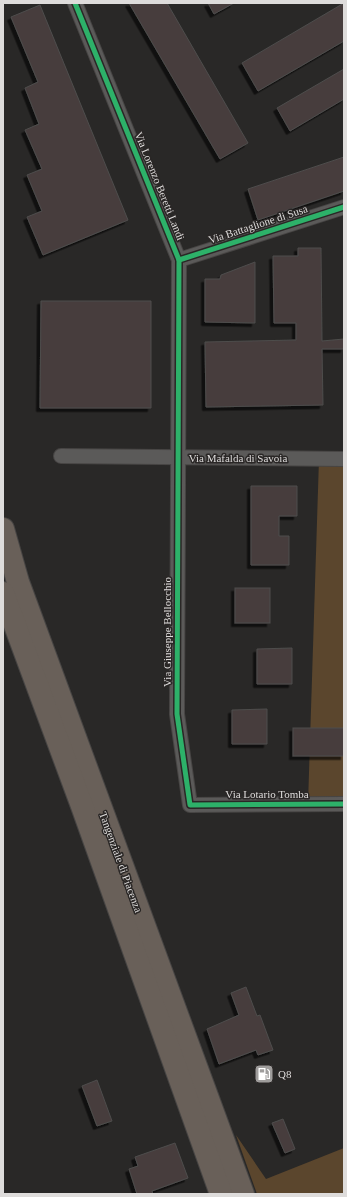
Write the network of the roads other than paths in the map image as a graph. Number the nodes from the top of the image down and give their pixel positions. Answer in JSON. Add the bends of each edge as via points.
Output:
{"nodes":[{"id":1,"x":75,"y":3,"type":"edge"},
{"id":2,"x":344,"y":207,"type":"edge"},
{"id":3,"x":179,"y":260,"type":"junction"},
{"id":4,"x":61,"y":456,"type":"dead end"},
{"id":5,"x":177,"y":458,"type":"junction"},
{"id":6,"x":344,"y":459,"type":"edge"},
{"id":7,"x":3,"y":529,"type":"edge"},
{"id":8,"x":3,"y":594,"type":"edge"},
{"id":9,"x":344,"y":804,"type":"edge"},
{"id":10,"x":190,"y":805,"type":"joint"},
{"id":11,"x":221,"y":1194,"type":"edge"},
{"id":12,"x":243,"y":1194,"type":"edge"}],
"edges":[{"from":1,"to":3,"type":"street","name":"Via Lorenzo Beretti Landi"},
{"from":2,"to":3,"type":"street","name":"Via Battaglione di Susa"},
{"from":3,"to":5,"type":"street","name":"Via Lorenzo Beretti Landi"},
{"from":4,"to":5,"type":"street","name":"Via Mafalda di Savoia"},
{"from":5,"to":6,"type":"street","name":"Via Mafalda di Savoia"},
{"from":5,"to":10,"type":"street","name":"Via Giuseppe Bellocchio","via":[[176,714]]},
{"from":7,"to":12,"type":"highway","name":"Tangenziale di Piacenza","via":[[20,589]]},
{"from":8,"to":11,"type":"highway","name":"Tangenziale di Piacenza"},
{"from":9,"to":10,"type":"street","name":"Via Lotario Tomba"}]}
